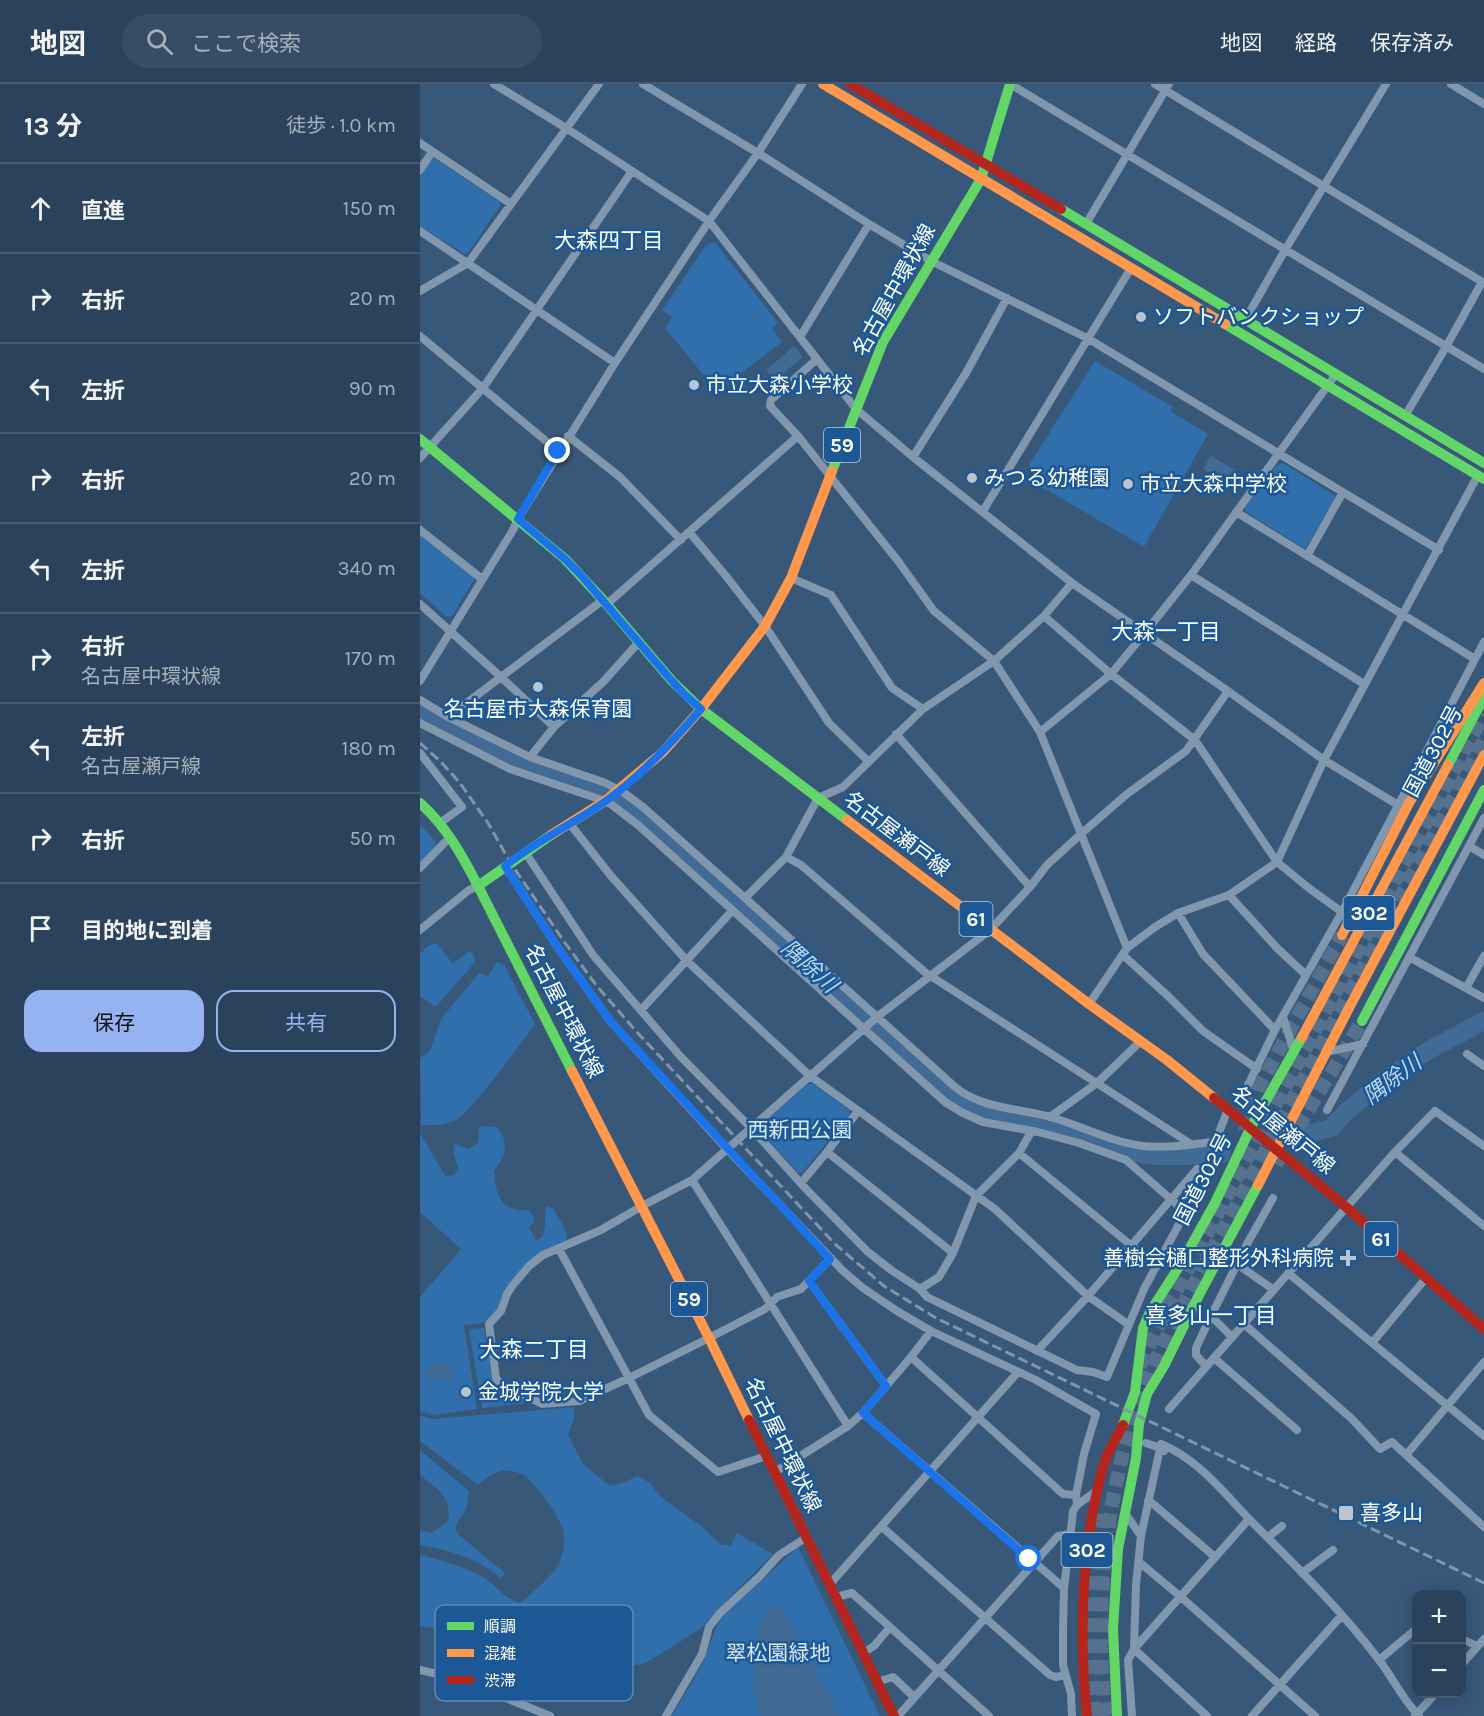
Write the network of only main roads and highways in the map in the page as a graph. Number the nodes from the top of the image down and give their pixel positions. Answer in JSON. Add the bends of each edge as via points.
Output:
{"nodes":[{"id":1,"x":823,"y":84,"type":"edge"},
{"id":2,"x":850,"y":84,"type":"edge"},
{"id":3,"x":1010,"y":84,"type":"edge"},
{"id":4,"x":986,"y":165,"type":"junction"},
{"id":5,"x":981,"y":179,"type":"junction"},
{"id":6,"x":420,"y":439,"type":"edge"},
{"id":7,"x":1484,"y":463,"type":"edge"},
{"id":8,"x":1481,"y":477,"type":"edge"},
{"id":9,"x":1484,"y":683,"type":"edge"},
{"id":10,"x":1484,"y":697,"type":"edge"},
{"id":11,"x":701,"y":709,"type":"junction"},
{"id":12,"x":1484,"y":755,"type":"edge"},
{"id":13,"x":1484,"y":790,"type":"edge"},
{"id":14,"x":420,"y":803,"type":"edge"},
{"id":15,"x":478,"y":886,"type":"junction"},
{"id":16,"x":1342,"y":934,"type":"tunnel mouth"},
{"id":17,"x":1362,"y":1021,"type":"tunnel mouth"},
{"id":18,"x":1251,"y":1127,"type":"junction"},
{"id":19,"x":1277,"y":1149,"type":"junction"},
{"id":20,"x":1484,"y":1329,"type":"edge"},
{"id":21,"x":896,"y":1716,"type":"edge"},
{"id":22,"x":1087,"y":1716,"type":"edge"},
{"id":23,"x":1117,"y":1716,"type":"edge"}],
"edges":[{"from":1,"to":5,"type":"main road"},
{"from":2,"to":4,"type":"main road"},
{"from":3,"to":4,"type":"main road","name":"名古屋中環状線","number":"59"},
{"from":4,"to":5,"type":"main road","name":"名古屋中環状線","number":"59"},
{"from":4,"to":7,"type":"main road"},
{"from":5,"to":8,"type":"main road"},
{"from":5,"to":11,"type":"main road","name":"名古屋中環状線","number":"59","via":[[883,342],[791,578],[765,626]]},
{"from":6,"to":11,"type":"main road","name":"名古屋瀬戸線","number":"61","via":[[565,559]]},
{"from":9,"to":16,"type":"main road","via":[[1410,803]]},
{"from":10,"to":18,"type":"main road","name":"国道302号","number":"302"},
{"from":11,"to":15,"type":"main road","name":"名古屋中環状線","number":"59","via":[[663,752],[613,795]]},
{"from":11,"to":18,"type":"main road","name":"名古屋瀬戸線","number":"61"},
{"from":12,"to":19,"type":"main road","number":"302"},
{"from":13,"to":17,"type":"main road"},
{"from":14,"to":15,"type":"main road","via":[[459,849]]},
{"from":15,"to":21,"type":"main road","name":"名古屋中環状線","number":"59","via":[[709,1338]]},
{"from":18,"to":19,"type":"main road","name":"名古屋瀬戸線","number":"61"},
{"from":18,"to":22,"type":"main road","name":"国道302号","number":"302","via":[[1197,1237],[1150,1312],[1143,1328],[1133,1399],[1106,1458],[1087,1551],[1083,1611]]},
{"from":19,"to":20,"type":"main road","name":"名古屋瀬戸線","number":"61"},
{"from":19,"to":23,"type":"main road","number":"302","via":[[1147,1394],[1118,1549],[1113,1629]]}]}
